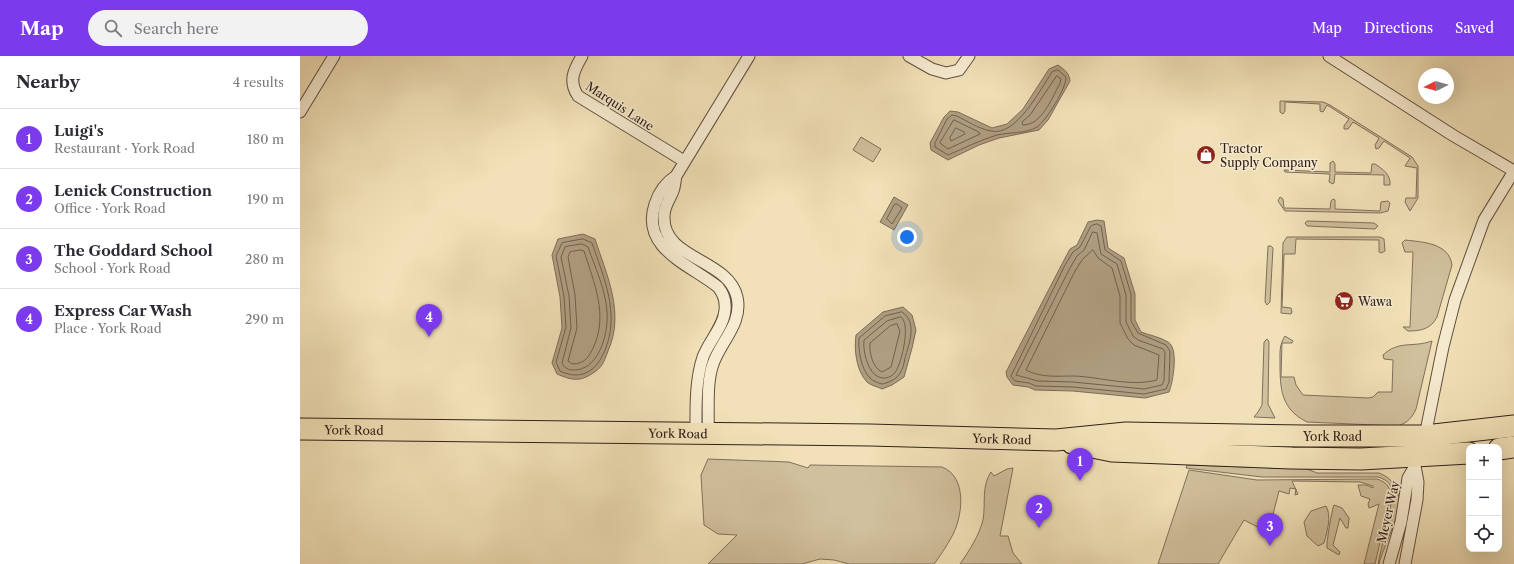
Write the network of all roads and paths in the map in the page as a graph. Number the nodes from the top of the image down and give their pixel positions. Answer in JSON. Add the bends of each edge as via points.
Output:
{"nodes":[{"id":1,"x":334,"y":56,"type":"edge"},
{"id":2,"x":582,"y":56,"type":"edge"},
{"id":3,"x":749,"y":56,"type":"edge"},
{"id":4,"x":910,"y":56,"type":"edge"},
{"id":5,"x":969,"y":56,"type":"edge"},
{"id":6,"x":1333,"y":57,"type":"edge"},
{"id":7,"x":300,"y":112,"type":"edge"},
{"id":8,"x":684,"y":161,"type":"junction"},
{"id":9,"x":1514,"y":171,"type":"edge"},
{"id":10,"x":1514,"y":426,"type":"edge"},
{"id":11,"x":300,"y":429,"type":"edge"},
{"id":12,"x":702,"y":433,"type":"junction"},
{"id":13,"x":1425,"y":436,"type":"junction"},
{"id":14,"x":1056,"y":440,"type":"junction"},
{"id":15,"x":1514,"y":447,"type":"edge"},
{"id":16,"x":1502,"y":449,"type":"edge"},
{"id":17,"x":1466,"y":454,"type":"edge"},
{"id":18,"x":1416,"y":462,"type":"junction"},
{"id":19,"x":1389,"y":564,"type":"edge"},
{"id":20,"x":1405,"y":564,"type":"edge"}],
"edges":[{"from":1,"to":7,"type":"street"},
{"from":2,"to":8,"type":"street","name":"Marquis Lane","via":[[573,71],[572,81],[578,96]]},
{"from":3,"to":8,"type":"street"},
{"from":4,"to":5,"type":"street","via":[[932,69],[946,73],[959,70]]},
{"from":6,"to":9,"type":"street","via":[[1454,136]]},
{"from":8,"to":12,"type":"street","via":[[676,176],[666,182],[656,201],[653,210],[653,229],[661,246],[669,254],[718,287],[723,294],[726,309],[701,365],[696,396]]},
{"from":9,"to":13,"type":"street","via":[[1484,220],[1469,258],[1443,347]]},
{"from":10,"to":13,"type":"highway","name":"York Road"},
{"from":11,"to":12,"type":"highway","name":"York Road"},
{"from":12,"to":14,"type":"highway","name":"York Road"},
{"from":13,"to":14,"type":"highway","name":"York Road","via":[[1126,433]]},
{"from":13,"to":18,"type":"street"},
{"from":14,"to":18,"type":"highway","name":"York Road","via":[[1112,451]]},
{"from":15,"to":16,"type":"highway"},
{"from":17,"to":18,"type":"highway","name":"York Road"},
{"from":18,"to":19,"type":"street","name":"Meyer Way","via":[[1408,478],[1401,522]]},
{"from":18,"to":20,"type":"street","name":"Meyer Way","via":[[1417,500]]}]}
